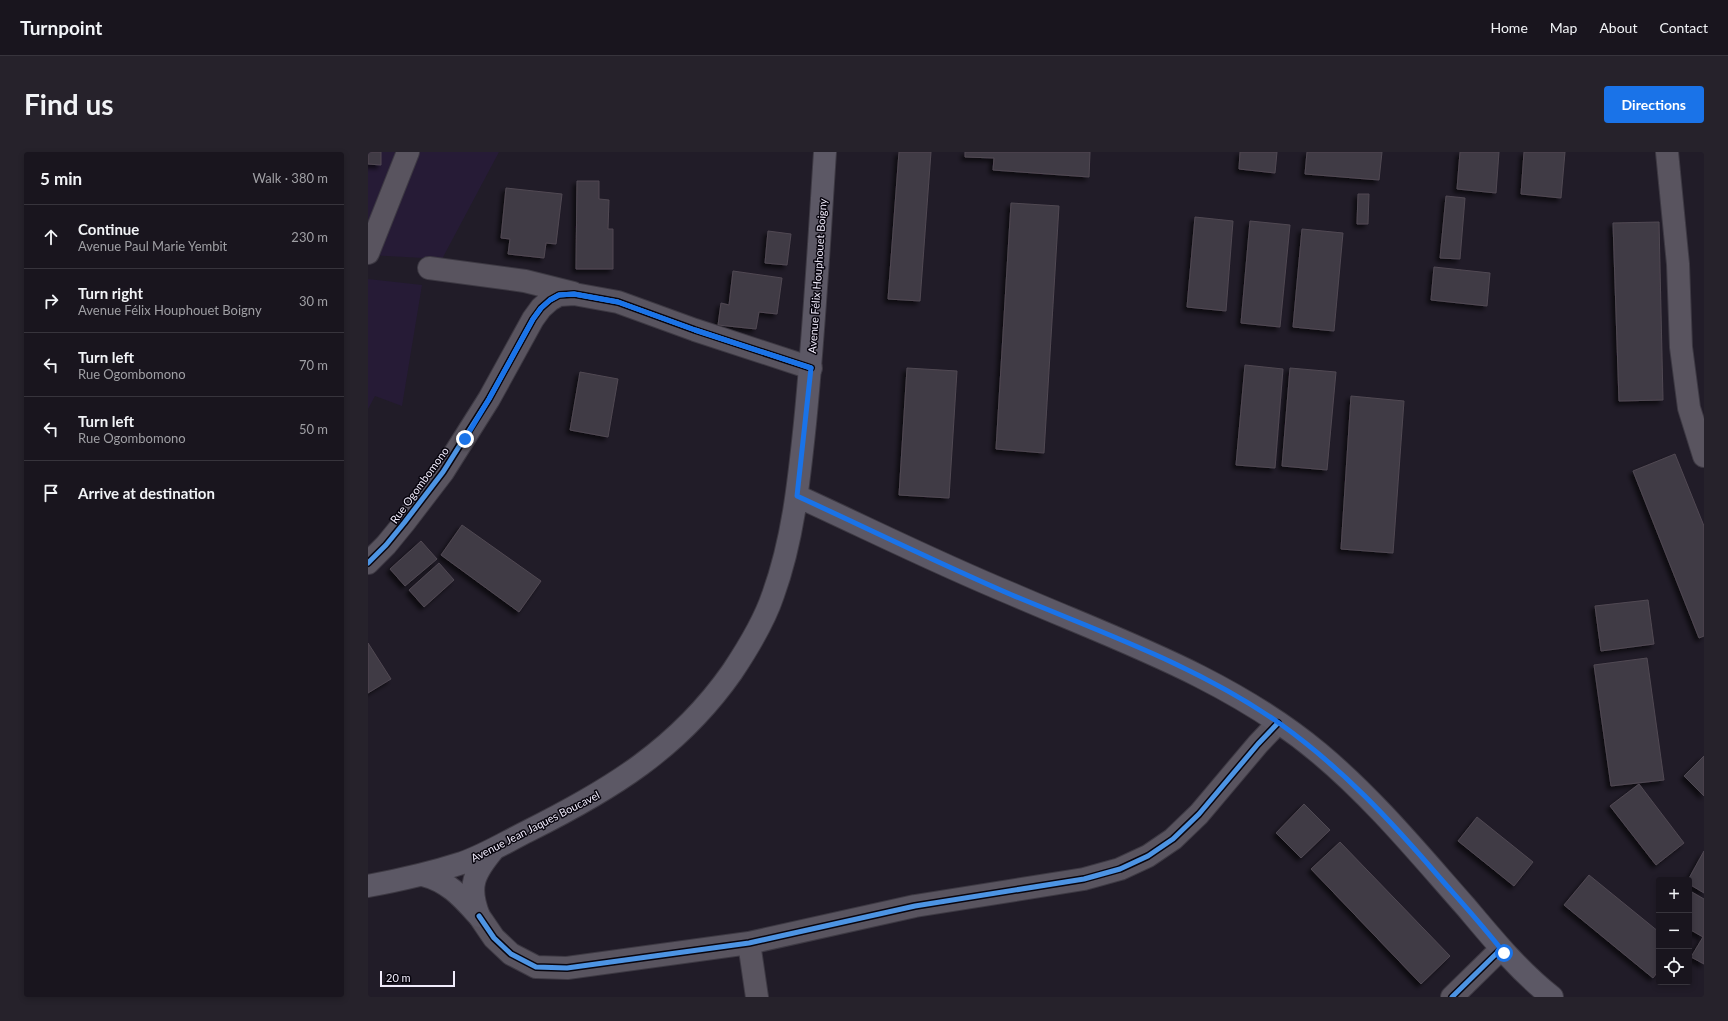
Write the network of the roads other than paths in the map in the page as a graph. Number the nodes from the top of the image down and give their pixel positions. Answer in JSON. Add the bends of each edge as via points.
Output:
{"nodes":[{"id":1,"x":408,"y":152,"type":"edge"},
{"id":2,"x":825,"y":152,"type":"edge"},
{"id":3,"x":1666,"y":152,"type":"edge"},
{"id":4,"x":368,"y":253,"type":"edge"},
{"id":5,"x":429,"y":268,"type":"dead end"},
{"id":6,"x":574,"y":294,"type":"junction"},
{"id":7,"x":811,"y":368,"type":"junction"},
{"id":8,"x":1704,"y":456,"type":"edge"},
{"id":9,"x":797,"y":496,"type":"junction"},
{"id":10,"x":368,"y":563,"type":"edge"},
{"id":11,"x":1278,"y":723,"type":"junction"},
{"id":12,"x":495,"y":848,"type":"junction"},
{"id":13,"x":423,"y":875,"type":"junction"},
{"id":14,"x":368,"y":886,"type":"edge"},
{"id":15,"x":479,"y":916,"type":"junction"},
{"id":16,"x":749,"y":943,"type":"junction"},
{"id":17,"x":1501,"y":949,"type":"junction"},
{"id":18,"x":757,"y":997,"type":"edge"},
{"id":19,"x":1452,"y":997,"type":"edge"},
{"id":20,"x":1552,"y":997,"type":"edge"}],
"edges":[{"from":1,"to":4,"type":"street"},
{"from":2,"to":7,"type":"main road","name":"Avenue Félix Houphouet Boigny"},
{"from":3,"to":8,"type":"street","via":[[1678,264],[1681,347],[1689,408]]},
{"from":5,"to":6,"type":"street","via":[[518,280]]},
{"from":6,"to":7,"type":"street","name":"Rue Ogombomono","via":[[618,302]]},
{"from":6,"to":10,"type":"street","name":"Rue Ogombomono","via":[[559,295],[541,308],[489,399],[443,472],[400,529]]},
{"from":7,"to":9,"type":"main road","name":"Avenue Félix Houphouet Boigny"},
{"from":9,"to":11,"type":"main road","via":[[1006,592],[1139,647],[1237,696]]},
{"from":9,"to":12,"type":"main road","name":"Avenue Jean Jaques Boucavel","via":[[773,596],[741,658],[702,710],[675,738],[615,784],[570,811]]},
{"from":11,"to":16,"type":"street","via":[[1199,814],[1173,839],[1148,856],[1120,869],[1084,879],[915,906]]},
{"from":11,"to":17,"type":"main road","via":[[1318,752],[1357,787],[1396,827]]},
{"from":12,"to":13,"type":"main road","name":"Avenue Jean Jaques Boucavel","via":[[465,862]]},
{"from":12,"to":15,"type":"main road","via":[[483,862],[473,882],[473,900]]},
{"from":13,"to":14,"type":"main road","name":"Avenue Jean Jaques Boucavel"},
{"from":13,"to":15,"type":"main road","via":[[437,879],[450,887]]},
{"from":15,"to":16,"type":"street","via":[[494,938],[511,954],[536,967],[568,968]]},
{"from":16,"to":18,"type":"street"},
{"from":17,"to":19,"type":"street"},
{"from":17,"to":20,"type":"main road"}]}
